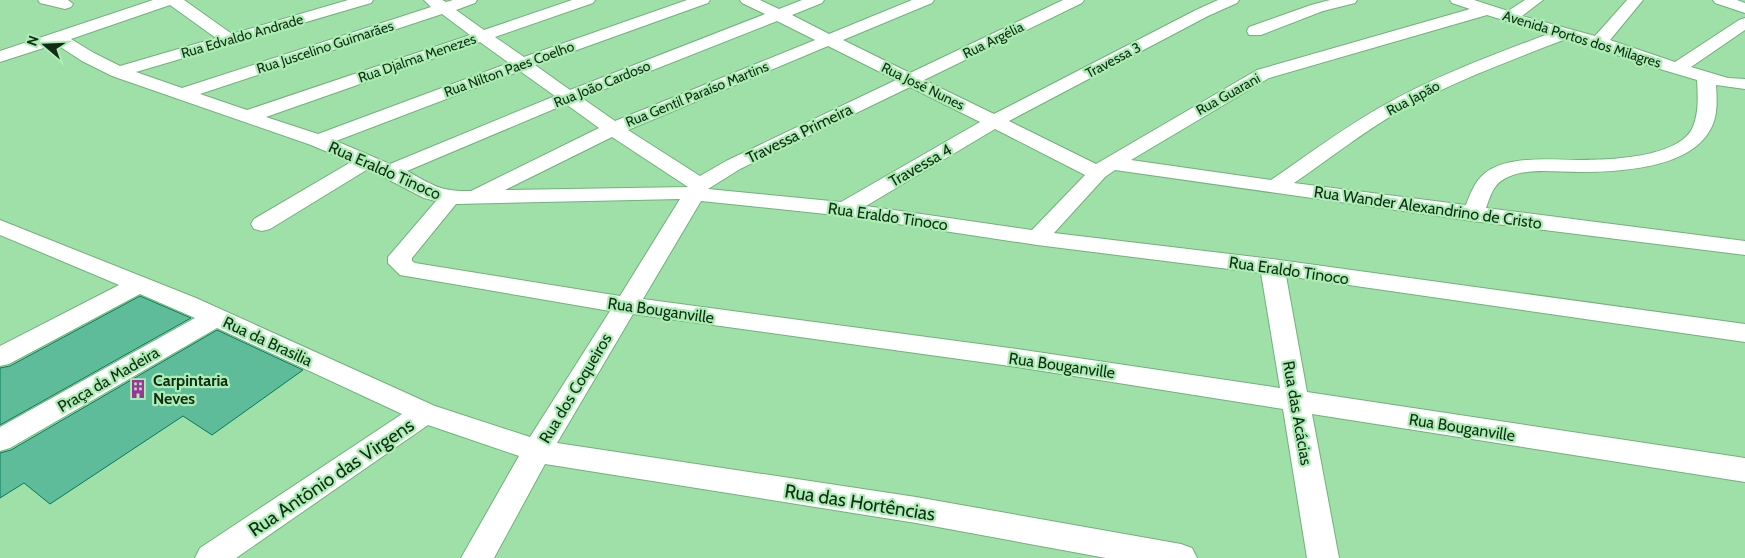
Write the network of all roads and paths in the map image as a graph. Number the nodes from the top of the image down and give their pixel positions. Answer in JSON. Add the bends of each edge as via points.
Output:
{"nodes":[{"id":1,"x":46,"y":0,"type":"edge"},
{"id":2,"x":169,"y":0,"type":"edge"},
{"id":3,"x":174,"y":0,"type":"edge"},
{"id":4,"x":307,"y":0,"type":"edge"},
{"id":5,"x":365,"y":0,"type":"edge"},
{"id":6,"x":470,"y":0,"type":"edge"},
{"id":7,"x":587,"y":0,"type":"edge"},
{"id":8,"x":702,"y":0,"type":"edge"},
{"id":9,"x":748,"y":0,"type":"edge"},
{"id":10,"x":816,"y":0,"type":"edge"},
{"id":11,"x":926,"y":0,"type":"edge"},
{"id":12,"x":1076,"y":0,"type":"edge"},
{"id":13,"x":1231,"y":0,"type":"edge"},
{"id":14,"x":1349,"y":0,"type":"edge"},
{"id":15,"x":1458,"y":0,"type":"edge"},
{"id":16,"x":1535,"y":0,"type":"edge"},
{"id":17,"x":1635,"y":0,"type":"edge"},
{"id":18,"x":1721,"y":0,"type":"edge"},
{"id":19,"x":65,"y":4,"type":"dead end"},
{"id":20,"x":438,"y":4,"type":"edge"},
{"id":21,"x":1745,"y":8,"type":"edge"},
{"id":22,"x":1486,"y":10,"type":"junction"},
{"id":23,"x":325,"y":12,"type":"junction"},
{"id":24,"x":777,"y":15,"type":"junction"},
{"id":25,"x":1509,"y":18,"type":"junction"},
{"id":26,"x":1745,"y":23,"type":"edge"},
{"id":27,"x":1254,"y":31,"type":"dead end"},
{"id":28,"x":1565,"y":34,"type":"junction"},
{"id":29,"x":482,"y":36,"type":"junction"},
{"id":30,"x":57,"y":37,"type":"junction"},
{"id":31,"x":230,"y":40,"type":"junction"},
{"id":32,"x":830,"y":40,"type":"junction"},
{"id":33,"x":1599,"y":42,"type":"junction"},
{"id":34,"x":0,"y":57,"type":"edge"},
{"id":35,"x":522,"y":64,"type":"junction"},
{"id":36,"x":1678,"y":68,"type":"junction"},
{"id":37,"x":118,"y":72,"type":"junction"},
{"id":38,"x":1706,"y":77,"type":"junction"},
{"id":39,"x":910,"y":79,"type":"junction"},
{"id":40,"x":1745,"y":84,"type":"edge"},
{"id":41,"x":181,"y":94,"type":"junction"},
{"id":42,"x":568,"y":97,"type":"junction"},
{"id":43,"x":246,"y":117,"type":"junction"},
{"id":44,"x":995,"y":121,"type":"junction"},
{"id":45,"x":613,"y":129,"type":"junction"},
{"id":46,"x":318,"y":141,"type":"junction"},
{"id":47,"x":367,"y":161,"type":"junction"},
{"id":48,"x":1104,"y":168,"type":"junction"},
{"id":49,"x":390,"y":171,"type":"junction"},
{"id":50,"x":1275,"y":187,"type":"junction"},
{"id":51,"x":697,"y":190,"type":"junction"},
{"id":52,"x":450,"y":198,"type":"junction"},
{"id":53,"x":473,"y":198,"type":"junction"},
{"id":54,"x":845,"y":209,"type":"junction"},
{"id":55,"x":1474,"y":214,"type":"junction"},
{"id":56,"x":262,"y":224,"type":"dead end"},
{"id":57,"x":0,"y":227,"type":"edge"},
{"id":58,"x":1036,"y":238,"type":"junction"},
{"id":59,"x":1745,"y":248,"type":"edge"},
{"id":60,"x":1272,"y":268,"type":"junction"},
{"id":61,"x":140,"y":284,"type":"junction"},
{"id":62,"x":625,"y":305,"type":"junction"},
{"id":63,"x":216,"y":317,"type":"junction"},
{"id":64,"x":1745,"y":332,"type":"edge"},
{"id":65,"x":0,"y":357,"type":"edge"},
{"id":66,"x":1296,"y":402,"type":"junction"},
{"id":67,"x":425,"y":414,"type":"junction"},
{"id":68,"x":0,"y":440,"type":"edge"},
{"id":69,"x":537,"y":451,"type":"junction"},
{"id":70,"x":1745,"y":470,"type":"edge"},
{"id":71,"x":211,"y":558,"type":"edge"},
{"id":72,"x":477,"y":558,"type":"edge"},
{"id":73,"x":1181,"y":558,"type":"edge"},
{"id":74,"x":1323,"y":558,"type":"edge"}],
"edges":[{"from":1,"to":19,"type":"street"},
{"from":2,"to":30,"type":"street"},
{"from":3,"to":31,"type":"street"},
{"from":4,"to":23,"type":"street"},
{"from":5,"to":23,"type":"street","name":"Rua Edvaldo Andrade"},
{"from":6,"to":20,"type":"street","name":"Rua Juscelino Guimarães"},
{"from":7,"to":29,"type":"street","name":"Rua Djalma Menezes"},
{"from":8,"to":35,"type":"street","name":"Rua Nilton Paes Coelho"},
{"from":9,"to":24,"type":"street","name":"Rua José Nunes"},
{"from":10,"to":24,"type":"street","name":"Rua João Cardoso"},
{"from":11,"to":32,"type":"street","name":"Rua Gentil Paraíso Martins"},
{"from":12,"to":39,"type":"street","name":"Rua Argélia"},
{"from":13,"to":44,"type":"street","name":"Travessa 3"},
{"from":14,"to":27,"type":"street"},
{"from":15,"to":22,"type":"street","name":"Avenida Portos dos Milagres"},
{"from":16,"to":25,"type":"street"},
{"from":17,"to":33,"type":"street"},
{"from":18,"to":21,"type":"street"},
{"from":20,"to":29,"type":"street"},
{"from":20,"to":41,"type":"street","name":"Rua Juscelino Guimarães"},
{"from":22,"to":25,"type":"street","name":"Avenida Portos dos Milagres"},
{"from":22,"to":48,"type":"street","name":"Rua Guarani","via":[[1263,74]]},
{"from":23,"to":31,"type":"street","name":"Rua Edvaldo Andrade"},
{"from":24,"to":32,"type":"street","name":"Rua José Nunes"},
{"from":24,"to":42,"type":"street","name":"Rua João Cardoso"},
{"from":25,"to":28,"type":"street","name":"Avenida Portos dos Milagres"},
{"from":26,"to":36,"type":"street"},
{"from":28,"to":33,"type":"street","name":"Avenida Portos dos Milagres"},
{"from":28,"to":50,"type":"street","name":"Rua Japão","via":[[1461,74],[1408,99]]},
{"from":29,"to":35,"type":"street"},
{"from":29,"to":43,"type":"street","name":"Rua Djalma Menezes"},
{"from":30,"to":34,"type":"street"},
{"from":30,"to":37,"type":"street","name":"Rua Eraldo Tinoco"},
{"from":31,"to":37,"type":"street","name":"Rua Edvaldo Andrade"},
{"from":32,"to":39,"type":"street","name":"Rua José Nunes"},
{"from":32,"to":45,"type":"street","name":"Rua Gentil Paraíso Martins"},
{"from":33,"to":36,"type":"street","name":"Avenida Portos dos Milagres"},
{"from":35,"to":42,"type":"street"},
{"from":35,"to":46,"type":"street","name":"Rua Nilton Paes Coelho"},
{"from":36,"to":38,"type":"street","name":"Avenida Portos dos Milagres"},
{"from":37,"to":41,"type":"street","name":"Rua Eraldo Tinoco"},
{"from":38,"to":40,"type":"street","name":"Avenida Portos dos Milagres"},
{"from":38,"to":55,"type":"street","via":[[1709,97],[1707,118],[1698,136],[1687,146],[1658,158],[1594,166],[1547,165],[1510,170],[1487,183]]},
{"from":39,"to":44,"type":"street","name":"Rua José Nunes"},
{"from":39,"to":51,"type":"street","name":"Travessa Primeira","via":[[734,165]]},
{"from":41,"to":43,"type":"street","name":"Rua Eraldo Tinoco"},
{"from":42,"to":45,"type":"street"},
{"from":42,"to":49,"type":"street","name":"Rua João Cardoso"},
{"from":43,"to":46,"type":"street","name":"Rua Eraldo Tinoco"},
{"from":44,"to":48,"type":"street","name":"Rua José Nunes"},
{"from":44,"to":54,"type":"street","name":"Travessa 4"},
{"from":45,"to":51,"type":"street"},
{"from":45,"to":53,"type":"street","name":"Rua Gentil Paraíso Martins"},
{"from":46,"to":47,"type":"street","name":"Rua Eraldo Tinoco"},
{"from":47,"to":49,"type":"street","name":"Rua Eraldo Tinoco"},
{"from":47,"to":56,"type":"street"},
{"from":48,"to":50,"type":"street","name":"Rua Wander Alexandrino de Cristo"},
{"from":48,"to":58,"type":"street","name":"Rua Guarani"},
{"from":49,"to":52,"type":"street","name":"Rua Eraldo Tinoco","via":[[432,193]]},
{"from":50,"to":55,"type":"street","name":"Rua Wander Alexandrino de Cristo"},
{"from":51,"to":53,"type":"street","name":"Rua Eraldo Tinoco"},
{"from":51,"to":54,"type":"street","name":"Rua Eraldo Tinoco"},
{"from":51,"to":62,"type":"street","name":"Rua dos Coqueiros"},
{"from":52,"to":53,"type":"street","name":"Rua Eraldo Tinoco"},
{"from":52,"to":62,"type":"street","name":"Rua Bouganville","via":[[399,260],[408,270]]},
{"from":54,"to":58,"type":"street","name":"Rua Eraldo Tinoco"},
{"from":55,"to":59,"type":"street","name":"Rua Wander Alexandrino de Cristo"},
{"from":57,"to":61,"type":"street","name":"Rua da Brasilia"},
{"from":58,"to":60,"type":"street","name":"Rua Eraldo Tinoco"},
{"from":60,"to":64,"type":"street","name":"Rua Eraldo Tinoco"},
{"from":60,"to":66,"type":"street","name":"Rua das Acácias"},
{"from":61,"to":63,"type":"street","name":"Rua da Brasilia"},
{"from":61,"to":65,"type":"street"},
{"from":62,"to":66,"type":"street","name":"Rua Bouganville","via":[[1017,358]]},
{"from":62,"to":69,"type":"street","name":"Rua dos Coqueiros"},
{"from":63,"to":67,"type":"street","name":"Rua da Brasilia"},
{"from":63,"to":68,"type":"street","name":"Praça da Madeira"},
{"from":66,"to":70,"type":"street","name":"Rua Bouganville"},
{"from":66,"to":74,"type":"street","name":"Rua das Acácias"},
{"from":67,"to":69,"type":"street","name":"Rua da Brasilia"},
{"from":67,"to":71,"type":"street","name":"Rua Antônio das Virgens"},
{"from":69,"to":72,"type":"street","name":"Rua dos Coqueiros"},
{"from":69,"to":73,"type":"street","name":"Rua das Hortências","via":[[916,510]]}]}
